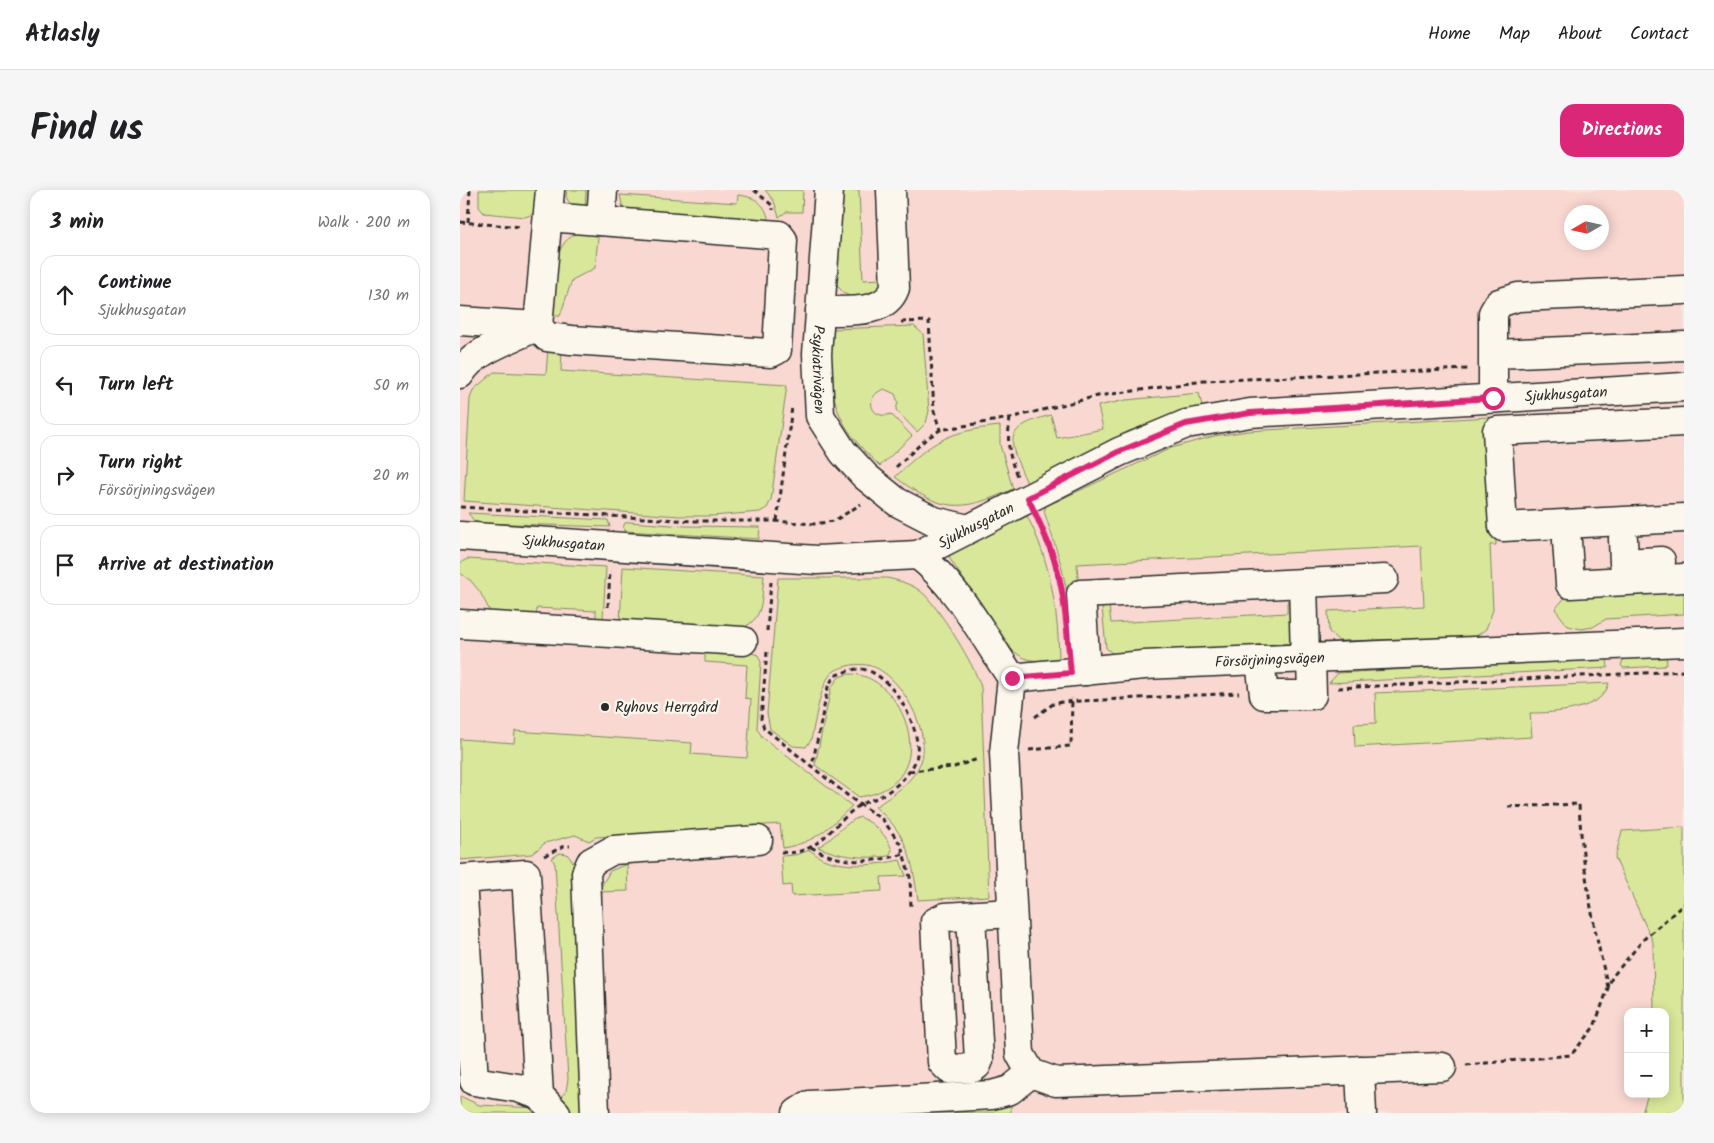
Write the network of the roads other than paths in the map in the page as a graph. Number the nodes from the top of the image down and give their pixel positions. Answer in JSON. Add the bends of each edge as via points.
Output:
{"nodes":[{"id":1,"x":550,"y":190,"type":"edge"},
{"id":2,"x":603,"y":190,"type":"edge"},
{"id":3,"x":828,"y":190,"type":"edge"},
{"id":4,"x":891,"y":190,"type":"edge"},
{"id":5,"x":601,"y":221,"type":"junction"},
{"id":6,"x":548,"y":223,"type":"junction"},
{"id":7,"x":1684,"y":290,"type":"edge"},
{"id":8,"x":820,"y":311,"type":"junction"},
{"id":9,"x":460,"y":322,"type":"edge"},
{"id":10,"x":538,"y":326,"type":"junction"},
{"id":11,"x":1684,"y":346,"type":"edge"},
{"id":12,"x":1485,"y":361,"type":"junction"},
{"id":13,"x":460,"y":374,"type":"edge"},
{"id":14,"x":1684,"y":388,"type":"edge"},
{"id":15,"x":1493,"y":398,"type":"junction"},
{"id":16,"x":1684,"y":422,"type":"edge"},
{"id":17,"x":1684,"y":518,"type":"edge"},
{"id":18,"x":968,"y":529,"type":"junction"},
{"id":19,"x":460,"y":536,"type":"edge"},
{"id":20,"x":1568,"y":542,"type":"dead end"},
{"id":21,"x":918,"y":555,"type":"junction"},
{"id":22,"x":1384,"y":578,"type":"dead end"},
{"id":23,"x":1683,"y":578,"type":"edge"},
{"id":24,"x":1303,"y":582,"type":"junction"},
{"id":25,"x":460,"y":624,"type":"edge"},
{"id":26,"x":759,"y":641,"type":"road end"},
{"id":27,"x":1684,"y":642,"type":"edge"},
{"id":28,"x":1308,"y":658,"type":"junction"},
{"id":29,"x":1260,"y":660,"type":"junction"},
{"id":30,"x":1079,"y":672,"type":"junction"},
{"id":31,"x":1012,"y":678,"type":"junction"},
{"id":32,"x":758,"y":840,"type":"road end"},
{"id":33,"x":1012,"y":913,"type":"junction"},
{"id":34,"x":971,"y":916,"type":"junction"},
{"id":35,"x":1442,"y":1067,"type":"road end"},
{"id":36,"x":1360,"y":1070,"type":"junction"},
{"id":37,"x":1031,"y":1073,"type":"junction"},
{"id":38,"x":548,"y":1104,"type":"edge"},
{"id":39,"x":595,"y":1113,"type":"edge"},
{"id":40,"x":797,"y":1113,"type":"edge"},
{"id":41,"x":1362,"y":1113,"type":"edge"}],
"edges":[{"from":1,"to":6,"type":"street"},
{"from":2,"to":5,"type":"street"},
{"from":3,"to":8,"type":"street","name":"Psykiatrivägen"},
{"from":4,"to":8,"type":"street","via":[[895,288],[892,297],[884,304],[870,308]]},
{"from":5,"to":6,"type":"street"},
{"from":5,"to":10,"type":"street","via":[[779,235],[783,240],[777,350],[772,353],[571,340],[547,337]]},
{"from":6,"to":10,"type":"street"},
{"from":7,"to":12,"type":"street","via":[[1518,297],[1499,303],[1493,313]]},
{"from":8,"to":18,"type":"street","name":"Psykiatrivägen","via":[[817,390],[820,416],[843,452],[865,476],[897,502],[934,521]]},
{"from":9,"to":10,"type":"street"},
{"from":10,"to":13,"type":"street","via":[[482,353]]},
{"from":11,"to":12,"type":"street"},
{"from":12,"to":15,"type":"street"},
{"from":14,"to":15,"type":"street","name":"Sjukhusgatan"},
{"from":15,"to":18,"type":"street","name":"Sjukhusgatan","via":[[1250,413],[1186,424],[1118,452]]},
{"from":16,"to":17,"type":"street","via":[[1497,431],[1503,527]]},
{"from":18,"to":21,"type":"street","name":"Sjukhusgatan"},
{"from":19,"to":21,"type":"street","name":"Sjukhusgatan","via":[[817,560]]},
{"from":20,"to":23,"type":"street","via":[[1570,584],[1624,561]]},
{"from":21,"to":31,"type":"street","via":[[948,585]]},
{"from":22,"to":24,"type":"street"},
{"from":24,"to":28,"type":"street"},
{"from":24,"to":30,"type":"street","via":[[1081,594]]},
{"from":25,"to":26,"type":"street"},
{"from":27,"to":28,"type":"street","name":"Försörjningsvägen"},
{"from":28,"to":29,"type":"street","name":"Försörjningsvägen"},
{"from":28,"to":29,"type":"street","via":[[1312,695],[1264,695]]},
{"from":29,"to":30,"type":"street","name":"Försörjningsvägen"},
{"from":30,"to":31,"type":"street","name":"Försörjningsvägen"},
{"from":31,"to":33,"type":"street","via":[[1004,753]]},
{"from":32,"to":39,"type":"street","via":[[613,850],[591,862],[586,873]]},
{"from":33,"to":34,"type":"street"},
{"from":33,"to":37,"type":"street","via":[[1020,1054]]},
{"from":34,"to":34,"type":"street","via":[[940,918],[933,926],[942,1062],[949,1069],[973,1068],[978,1062]]},
{"from":35,"to":36,"type":"street"},
{"from":36,"to":37,"type":"street","via":[[1056,1082]]},
{"from":36,"to":41,"type":"street"},
{"from":37,"to":40,"type":"street","via":[[1010,1090],[992,1095],[809,1105]]},
{"from":38,"to":38,"type":"street","via":[[518,1088],[474,1081],[462,879],[526,874]]}]}
